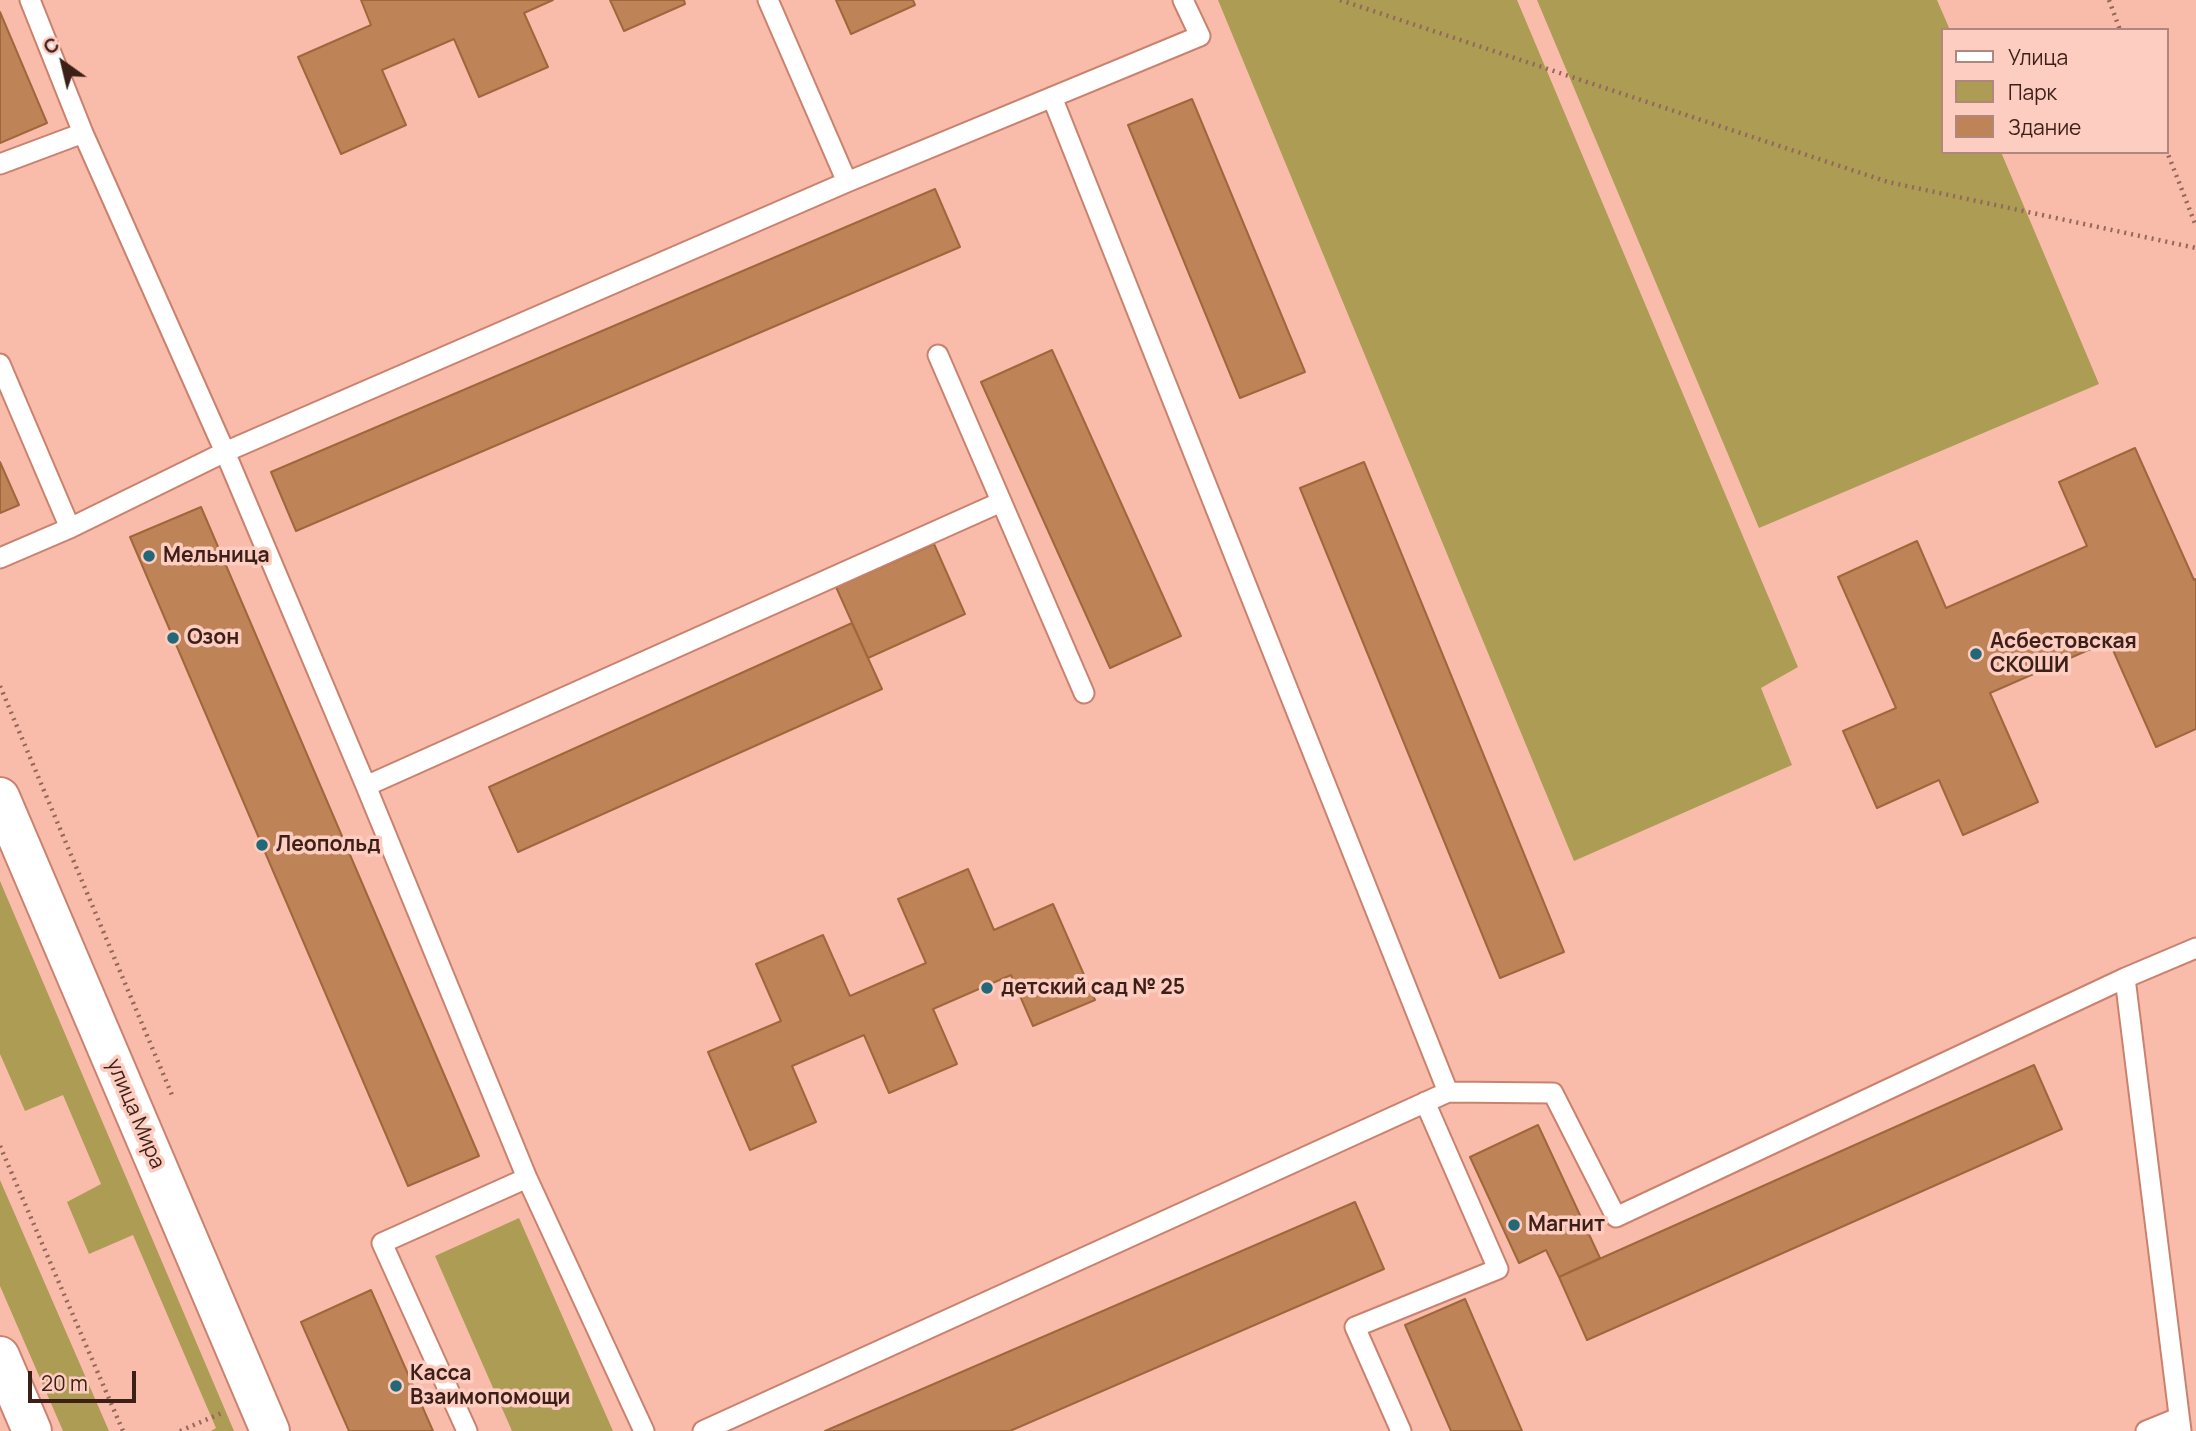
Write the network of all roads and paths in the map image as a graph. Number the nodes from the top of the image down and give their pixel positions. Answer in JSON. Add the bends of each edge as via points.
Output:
{"nodes":[{"id":1,"x":30,"y":0,"type":"edge"},
{"id":2,"x":768,"y":0,"type":"edge"},
{"id":3,"x":1183,"y":0,"type":"edge"},
{"id":4,"x":1340,"y":0,"type":"edge"},
{"id":5,"x":2109,"y":0,"type":"edge"},
{"id":6,"x":2119,"y":28,"type":"edge"},
{"id":7,"x":1052,"y":97,"type":"junction"},
{"id":8,"x":83,"y":133,"type":"junction"},
{"id":9,"x":2168,"y":154,"type":"edge"},
{"id":10,"x":0,"y":164,"type":"edge"},
{"id":11,"x":847,"y":182,"type":"junction"},
{"id":12,"x":2196,"y":226,"type":"edge"},
{"id":13,"x":2196,"y":248,"type":"edge"},
{"id":14,"x":937,"y":355,"type":"dead end"},
{"id":15,"x":0,"y":364,"type":"edge"},
{"id":16,"x":225,"y":452,"type":"junction"},
{"id":17,"x":1001,"y":502,"type":"junction"},
{"id":18,"x":70,"y":528,"type":"junction"},
{"id":19,"x":0,"y":558,"type":"edge"},
{"id":20,"x":0,"y":686,"type":"edge"},
{"id":21,"x":1084,"y":693,"type":"dead end"},
{"id":22,"x":366,"y":786,"type":"junction"},
{"id":23,"x":0,"y":797,"type":"edge"},
{"id":24,"x":2196,"y":948,"type":"edge"},
{"id":25,"x":2125,"y":978,"type":"junction"},
{"id":26,"x":1448,"y":1093,"type":"junction"},
{"id":27,"x":173,"y":1098,"type":"dead end"},
{"id":28,"x":1425,"y":1102,"type":"junction"},
{"id":29,"x":0,"y":1146,"type":"edge"},
{"id":30,"x":527,"y":1178,"type":"junction"},
{"id":31,"x":0,"y":1356,"type":"edge"},
{"id":32,"x":2180,"y":1424,"type":"edge"},
{"id":33,"x":28,"y":1430,"type":"edge"},
{"id":34,"x":122,"y":1431,"type":"edge"},
{"id":35,"x":270,"y":1431,"type":"edge"},
{"id":36,"x":467,"y":1431,"type":"edge"},
{"id":37,"x":645,"y":1431,"type":"edge"},
{"id":38,"x":704,"y":1431,"type":"edge"},
{"id":39,"x":1401,"y":1431,"type":"edge"},
{"id":40,"x":2146,"y":1431,"type":"edge"}],
"edges":[{"from":1,"to":8,"type":"lane"},
{"from":2,"to":11,"type":"lane"},
{"from":3,"to":7,"type":"lane","via":[[1200,36]]},
{"from":4,"to":13,"type":"path","via":[[1888,182]]},
{"from":5,"to":6,"type":"path"},
{"from":7,"to":11,"type":"lane"},
{"from":7,"to":26,"type":"lane"},
{"from":8,"to":10,"type":"lane"},
{"from":8,"to":16,"type":"lane"},
{"from":9,"to":12,"type":"path"},
{"from":11,"to":16,"type":"lane"},
{"from":14,"to":17,"type":"lane"},
{"from":15,"to":18,"type":"lane"},
{"from":16,"to":18,"type":"lane"},
{"from":16,"to":22,"type":"lane"},
{"from":17,"to":21,"type":"lane"},
{"from":17,"to":22,"type":"lane"},
{"from":18,"to":19,"type":"lane"},
{"from":20,"to":27,"type":"path"},
{"from":22,"to":30,"type":"lane"},
{"from":23,"to":35,"type":"street","name":"улица Мира"},
{"from":24,"to":25,"type":"lane"},
{"from":25,"to":26,"type":"lane","via":[[1616,1217],[1553,1093]]},
{"from":25,"to":32,"type":"lane"},
{"from":26,"to":28,"type":"lane"},
{"from":28,"to":38,"type":"lane"},
{"from":28,"to":39,"type":"lane","via":[[1498,1269],[1354,1326]]},
{"from":29,"to":34,"type":"path"},
{"from":30,"to":36,"type":"lane","via":[[382,1243]]},
{"from":30,"to":37,"type":"lane"},
{"from":31,"to":33,"type":"street"},
{"from":32,"to":40,"type":"lane"}]}
